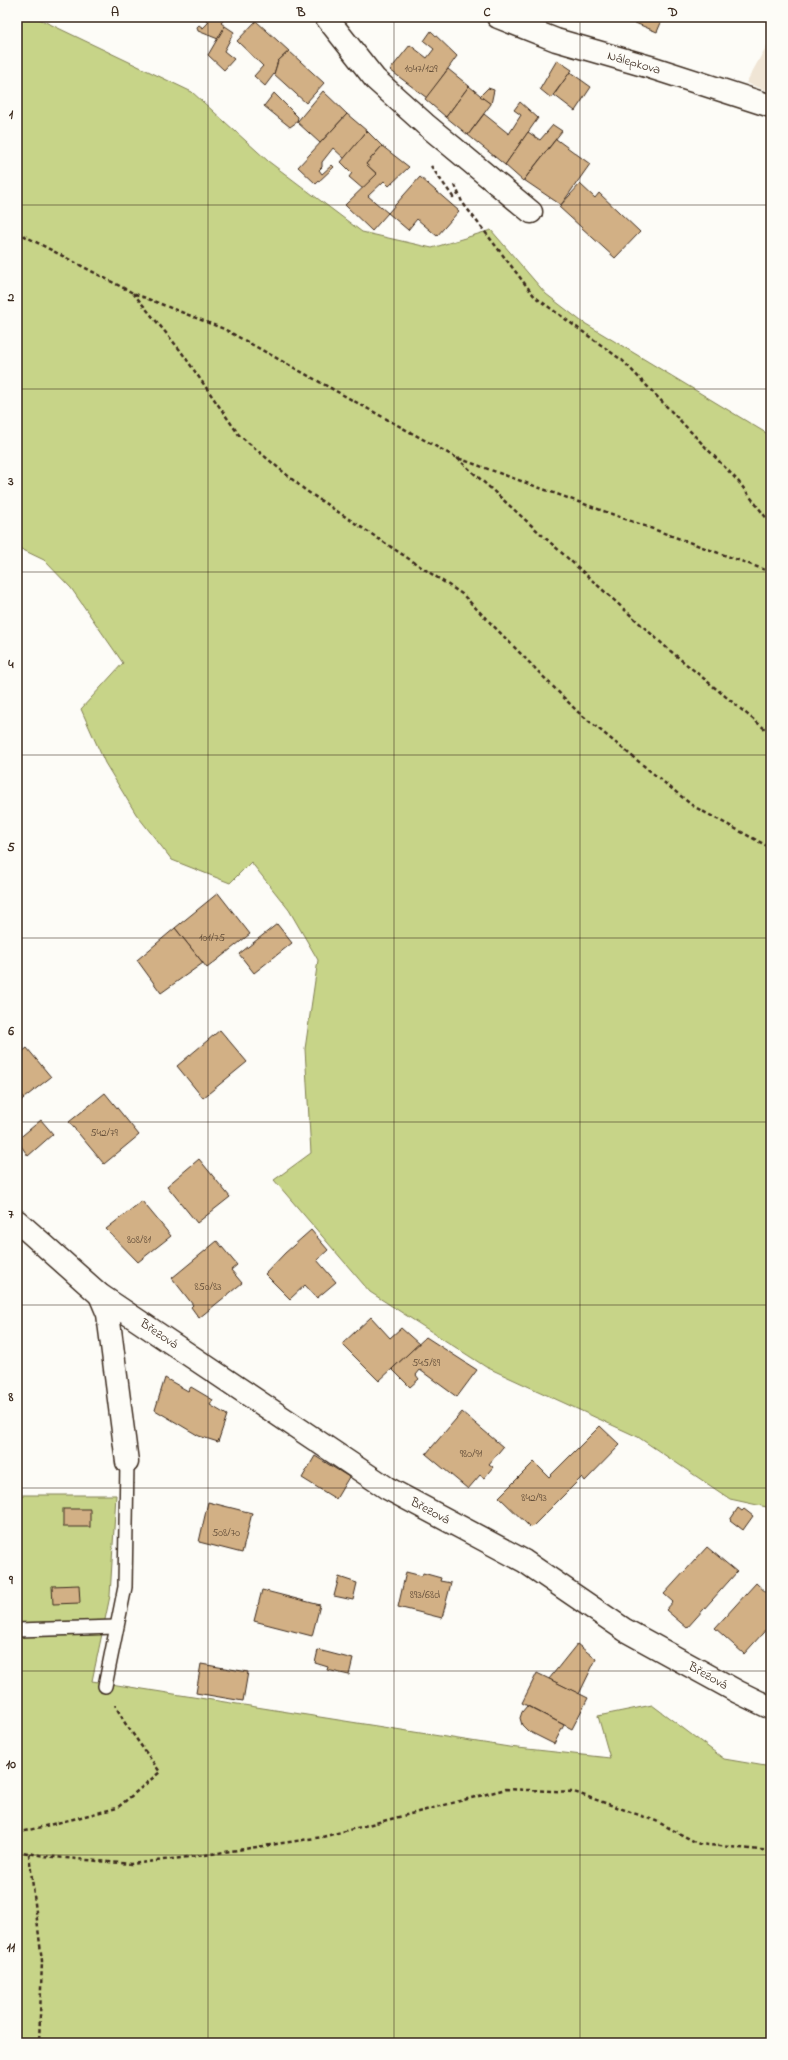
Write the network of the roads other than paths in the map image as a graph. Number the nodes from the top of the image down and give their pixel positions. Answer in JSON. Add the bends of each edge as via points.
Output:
{"nodes":[{"id":1,"x":326,"y":17,"type":"edge"},
{"id":2,"x":498,"y":17,"type":"edge"},
{"id":3,"x":771,"y":106,"type":"edge"},
{"id":4,"x":531,"y":212,"type":"dead end"},
{"id":5,"x":17,"y":1221,"type":"edge"},
{"id":6,"x":100,"y":1295,"type":"junction"},
{"id":7,"x":128,"y":1462,"type":"joint"},
{"id":8,"x":116,"y":1627,"type":"junction"},
{"id":9,"x":17,"y":1630,"type":"edge"},
{"id":10,"x":105,"y":1686,"type":"road end"},
{"id":11,"x":771,"y":1708,"type":"edge"}],
"edges":[{"from":1,"to":4,"type":"street","via":[[375,79]]},
{"from":2,"to":3,"type":"street","name":"Nálepkova","via":[[556,40]]},
{"from":5,"to":6,"type":"street","name":"Březová"},
{"from":6,"to":7,"type":"street","name":"Březová","via":[[108,1314]]},
{"from":6,"to":11,"type":"street","name":"Březová","via":[[387,1488],[524,1561],[625,1630]]},
{"from":7,"to":8,"type":"lane","via":[[125,1587]]},
{"from":8,"to":9,"type":"lane"},
{"from":8,"to":10,"type":"lane"}]}
